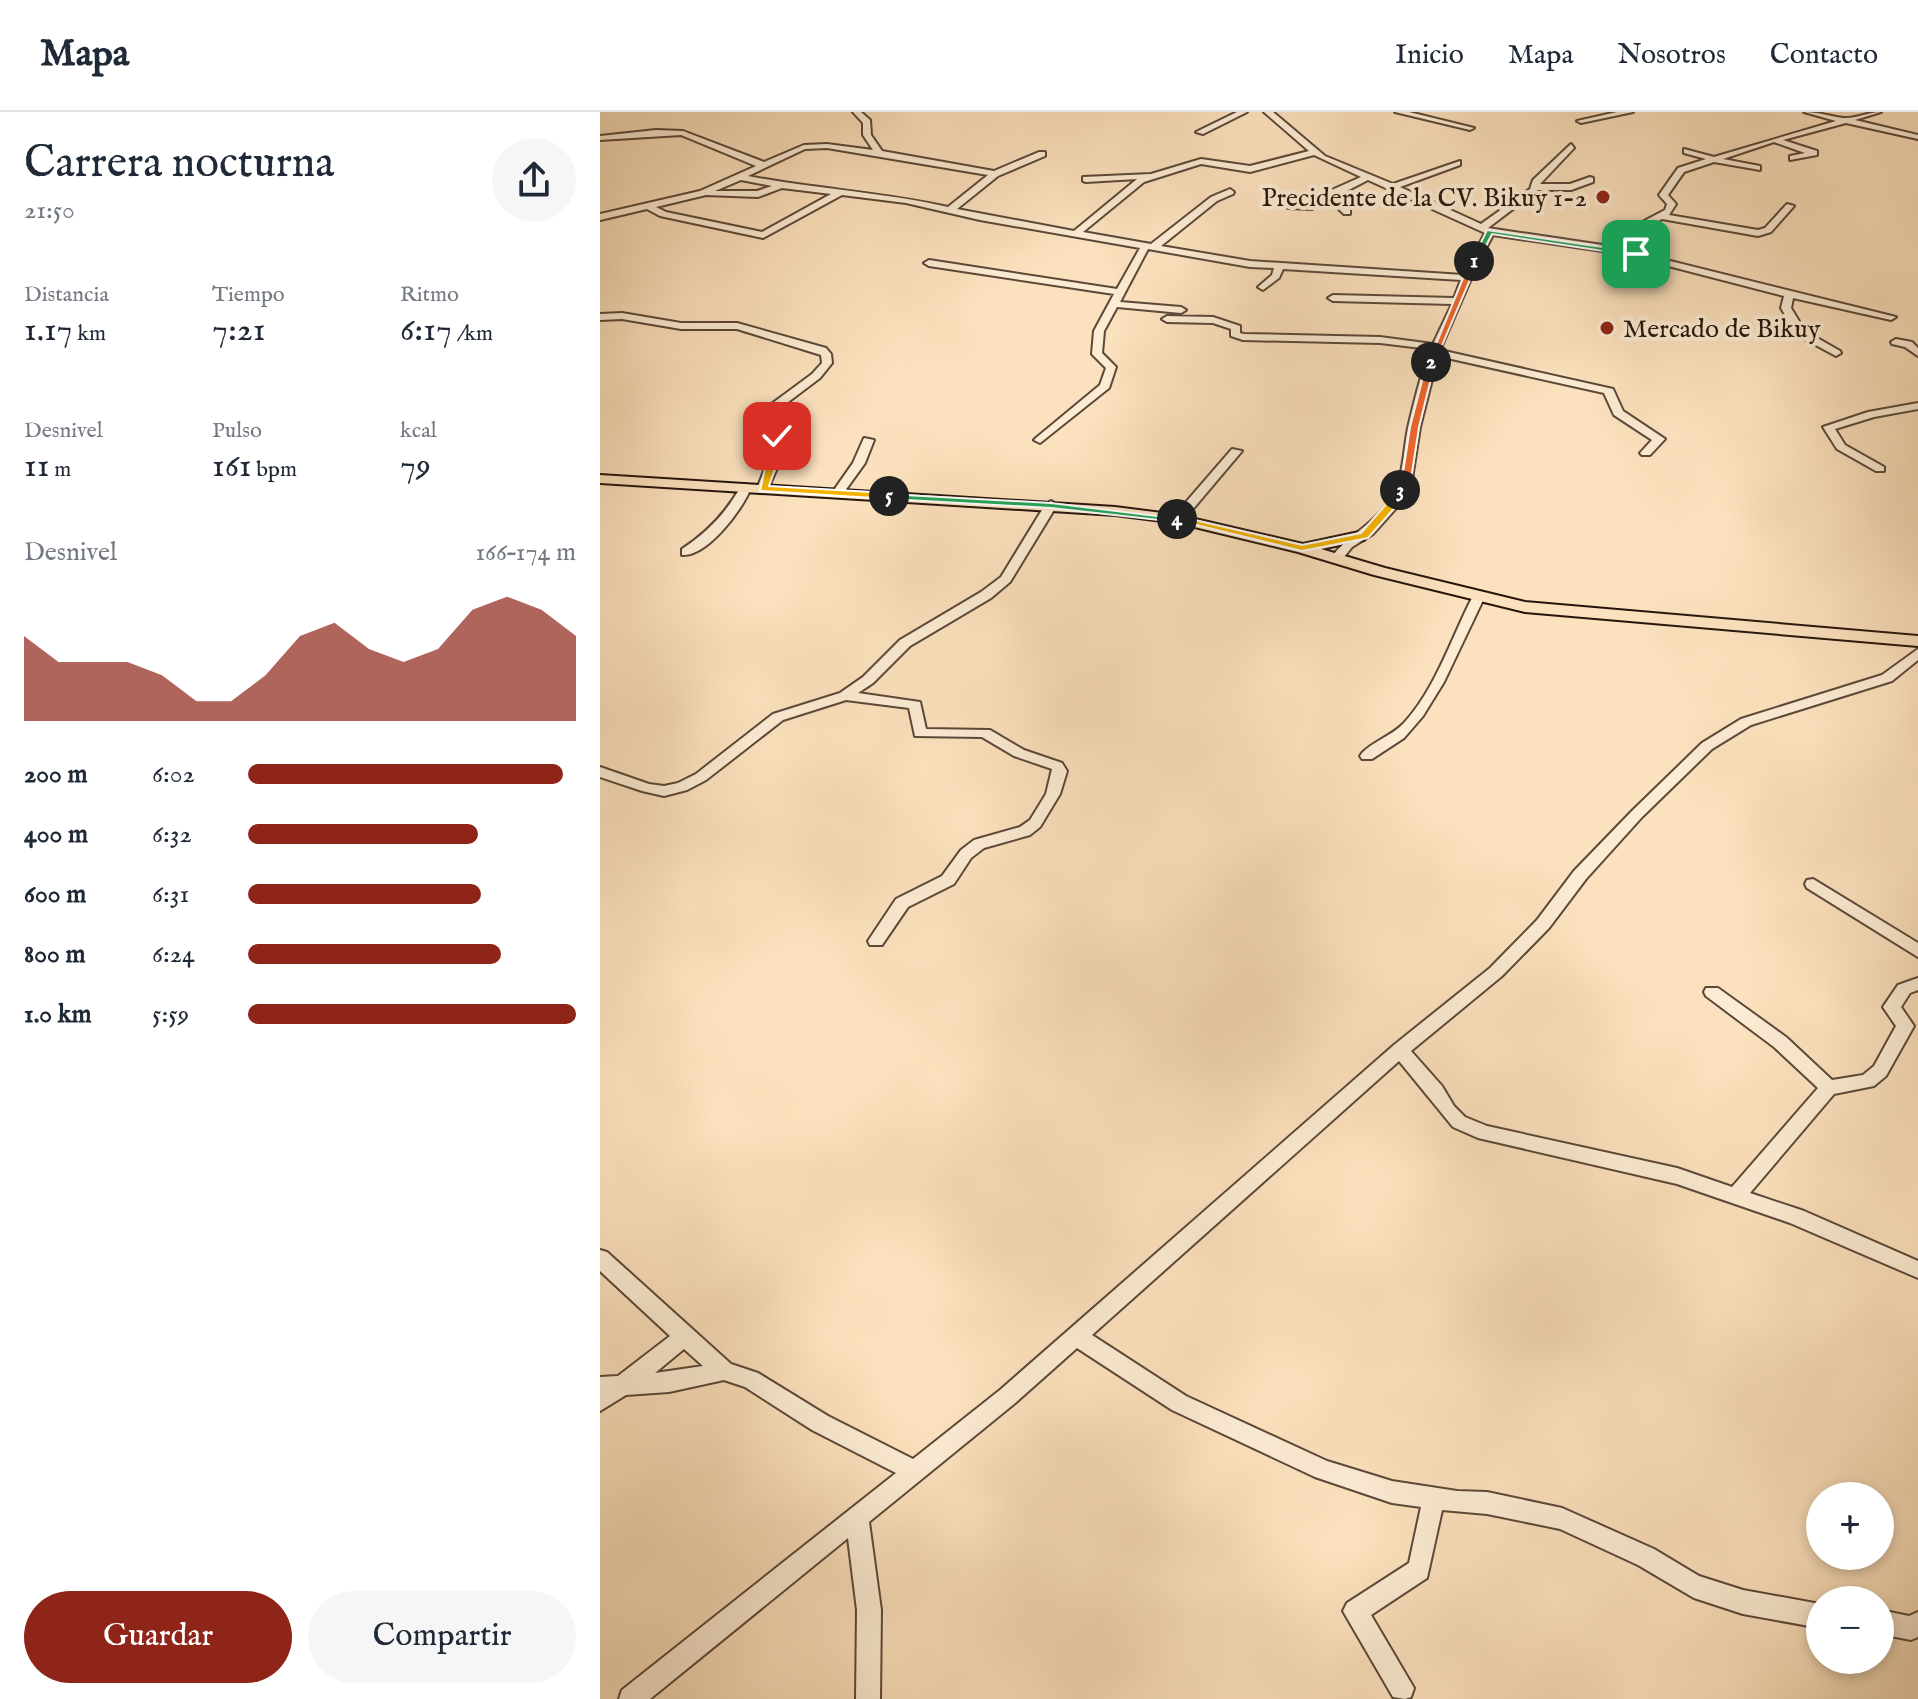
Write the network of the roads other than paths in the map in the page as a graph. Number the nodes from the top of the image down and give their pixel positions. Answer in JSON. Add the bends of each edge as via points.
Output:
{"nodes":[{"id":1,"x":857,"y":112,"type":"edge"},
{"id":2,"x":1243,"y":112,"type":"edge"},
{"id":3,"x":1268,"y":112,"type":"edge"},
{"id":4,"x":1399,"y":112,"type":"edge"},
{"id":5,"x":1629,"y":112,"type":"edge"},
{"id":6,"x":1808,"y":112,"type":"edge"},
{"id":7,"x":1877,"y":112,"type":"edge"},
{"id":8,"x":1581,"y":121,"type":"dead end"},
{"id":9,"x":1851,"y":121,"type":"junction"},
{"id":10,"x":1470,"y":128,"type":"dead end"},
{"id":11,"x":1200,"y":132,"type":"dead end"},
{"id":12,"x":1918,"y":137,"type":"edge"},
{"id":13,"x":600,"y":138,"type":"edge"},
{"id":14,"x":1773,"y":140,"type":"junction"},
{"id":15,"x":1571,"y":146,"type":"dead end"},
{"id":16,"x":1687,"y":151,"type":"dead end"},
{"id":17,"x":879,"y":153,"type":"junction"},
{"id":18,"x":1312,"y":153,"type":"junction"},
{"id":19,"x":1042,"y":154,"type":"dead end"},
{"id":20,"x":1793,"y":158,"type":"dead end"},
{"id":21,"x":1713,"y":159,"type":"junction"},
{"id":22,"x":1457,"y":163,"type":"dead end"},
{"id":23,"x":765,"y":165,"type":"junction"},
{"id":24,"x":1757,"y":168,"type":"dead end"},
{"id":25,"x":995,"y":174,"type":"junction"},
{"id":26,"x":741,"y":177,"type":"junction"},
{"id":27,"x":1367,"y":177,"type":"junction"},
{"id":28,"x":1139,"y":178,"type":"junction"},
{"id":29,"x":1086,"y":179,"type":"dead end"},
{"id":30,"x":1590,"y":180,"type":"dead end"},
{"id":31,"x":780,"y":185,"type":"junction"},
{"id":32,"x":1393,"y":187,"type":"junction"},
{"id":33,"x":1533,"y":187,"type":"junction"},
{"id":34,"x":1230,"y":192,"type":"dead end"},
{"id":35,"x":703,"y":193,"type":"junction"},
{"id":36,"x":839,"y":193,"type":"junction"},
{"id":37,"x":1328,"y":195,"type":"junction"},
{"id":38,"x":649,"y":206,"type":"junction"},
{"id":39,"x":1291,"y":206,"type":"dead end"},
{"id":40,"x":1790,"y":206,"type":"dead end"},
{"id":41,"x":950,"y":210,"type":"junction"},
{"id":42,"x":1347,"y":212,"type":"dead end"},
{"id":43,"x":600,"y":217,"type":"edge"},
{"id":44,"x":1663,"y":217,"type":"junction"},
{"id":45,"x":1486,"y":230,"type":"junction"},
{"id":46,"x":1075,"y":234,"type":"junction"},
{"id":47,"x":1148,"y":247,"type":"junction"},
{"id":48,"x":1611,"y":249,"type":"junction"},
{"id":49,"x":929,"y":263,"type":"dead end"},
{"id":50,"x":1279,"y":267,"type":"junction"},
{"id":51,"x":1467,"y":278,"type":"junction"},
{"id":52,"x":1263,"y":287,"type":"dead end"},
{"id":53,"x":1119,"y":292,"type":"junction"},
{"id":54,"x":1789,"y":295,"type":"junction"},
{"id":55,"x":1333,"y":298,"type":"dead end"},
{"id":56,"x":1458,"y":301,"type":"junction"},
{"id":57,"x":1113,"y":304,"type":"junction"},
{"id":58,"x":1194,"y":312,"type":"dead end"},
{"id":59,"x":1169,"y":314,"type":"junction"},
{"id":60,"x":600,"y":317,"type":"edge"},
{"id":61,"x":1891,"y":317,"type":"dead end"},
{"id":62,"x":1160,"y":332,"type":"dead end"},
{"id":63,"x":1896,"y":342,"type":"dead end"},
{"id":64,"x":1435,"y":350,"type":"junction"},
{"id":65,"x":1836,"y":353,"type":"dead end"},
{"id":66,"x":1918,"y":353,"type":"edge"},
{"id":67,"x":1918,"y":406,"type":"edge"},
{"id":68,"x":868,"y":440,"type":"dead end"},
{"id":69,"x":1040,"y":440,"type":"dead end"},
{"id":70,"x":1236,"y":451,"type":"dead end"},
{"id":71,"x":1646,"y":453,"type":"dead end"},
{"id":72,"x":1880,"y":469,"type":"dead end"},
{"id":73,"x":602,"y":479,"type":"edge"},
{"id":74,"x":745,"y":488,"type":"junction"},
{"id":75,"x":763,"y":489,"type":"junction"},
{"id":76,"x":838,"y":493,"type":"junction"},
{"id":77,"x":1051,"y":505,"type":"junction"},
{"id":78,"x":1178,"y":519,"type":"junction"},
{"id":79,"x":1363,"y":537,"type":"junction"},
{"id":80,"x":1302,"y":548,"type":"junction"},
{"id":81,"x":686,"y":552,"type":"dead end"},
{"id":82,"x":1340,"y":560,"type":"junction"},
{"id":83,"x":1380,"y":572,"type":"junction"},
{"id":84,"x":1478,"y":598,"type":"junction"},
{"id":85,"x":1918,"y":641,"type":"edge"},
{"id":86,"x":1918,"y":653,"type":"edge"},
{"id":87,"x":845,"y":696,"type":"junction"},
{"id":88,"x":1367,"y":756,"type":"dead end"},
{"id":89,"x":600,"y":772,"type":"edge"},
{"id":90,"x":1813,"y":884,"type":"dead end"},
{"id":91,"x":876,"y":941,"type":"dead end"},
{"id":92,"x":1918,"y":951,"type":"edge"},
{"id":93,"x":1918,"y":984,"type":"edge"},
{"id":94,"x":1712,"y":992,"type":"dead end"},
{"id":95,"x":1400,"y":1050,"type":"junction"},
{"id":96,"x":1829,"y":1088,"type":"junction"},
{"id":97,"x":1737,"y":1195,"type":"junction"},
{"id":98,"x":600,"y":1258,"type":"edge"},
{"id":99,"x":1918,"y":1270,"type":"edge"},
{"id":100,"x":686,"y":1335,"type":"junction"},
{"id":101,"x":1075,"y":1335,"type":"junction"},
{"id":102,"x":724,"y":1371,"type":"junction"},
{"id":103,"x":610,"y":1386,"type":"edge"},
{"id":104,"x":600,"y":1401,"type":"edge"},
{"id":105,"x":916,"y":1472,"type":"junction"},
{"id":106,"x":1434,"y":1497,"type":"junction"},
{"id":107,"x":857,"y":1519,"type":"junction"},
{"id":108,"x":1806,"y":1613,"type":"edge"},
{"id":109,"x":1918,"y":1624,"type":"edge"},
{"id":110,"x":1894,"y":1625,"type":"edge"},
{"id":111,"x":1402,"y":1688,"type":"dead end"},
{"id":112,"x":631,"y":1699,"type":"edge"},
{"id":113,"x":868,"y":1699,"type":"edge"}],
"edges":[{"from":1,"to":17,"type":"street","via":[[867,122],[867,135]]},
{"from":2,"to":11,"type":"street"},
{"from":3,"to":18,"type":"street"},
{"from":4,"to":10,"type":"street"},
{"from":5,"to":8,"type":"street"},
{"from":6,"to":9,"type":"street"},
{"from":7,"to":9,"type":"street"},
{"from":9,"to":12,"type":"street"},
{"from":9,"to":14,"type":"street"},
{"from":13,"to":23,"type":"street","via":[[681,132],[737,160]]},
{"from":14,"to":20,"type":"street","via":[[1814,153]]},
{"from":14,"to":21,"type":"street"},
{"from":15,"to":33,"type":"street"},
{"from":16,"to":21,"type":"street"},
{"from":17,"to":23,"type":"street","via":[[811,146]]},
{"from":17,"to":25,"type":"street"},
{"from":18,"to":27,"type":"street"},
{"from":18,"to":28,"type":"street","via":[[1250,169],[1201,161]]},
{"from":19,"to":25,"type":"street"},
{"from":21,"to":24,"type":"street"},
{"from":21,"to":44,"type":"street","via":[[1681,170],[1663,195],[1672,204]]},
{"from":22,"to":32,"type":"street"},
{"from":23,"to":26,"type":"street"},
{"from":25,"to":41,"type":"street"},
{"from":26,"to":31,"type":"street"},
{"from":26,"to":35,"type":"street"},
{"from":27,"to":32,"type":"street"},
{"from":27,"to":37,"type":"street"},
{"from":28,"to":29,"type":"street"},
{"from":28,"to":46,"type":"street"},
{"from":30,"to":33,"type":"street","via":[[1571,187]]},
{"from":31,"to":35,"type":"street","via":[[758,194]]},
{"from":31,"to":36,"type":"street"},
{"from":32,"to":45,"type":"street"},
{"from":33,"to":45,"type":"street"},
{"from":34,"to":47,"type":"street"},
{"from":35,"to":38,"type":"street"},
{"from":36,"to":38,"type":"street","via":[[763,235],[663,214]]},
{"from":36,"to":41,"type":"street"},
{"from":37,"to":39,"type":"street","via":[[1306,208]]},
{"from":37,"to":42,"type":"street"},
{"from":38,"to":43,"type":"street"},
{"from":40,"to":44,"type":"street","via":[[1768,230],[1758,233]]},
{"from":41,"to":46,"type":"street"},
{"from":44,"to":48,"type":"street","via":[[1632,231]]},
{"from":45,"to":48,"type":"street"},
{"from":45,"to":51,"type":"street"},
{"from":46,"to":47,"type":"street"},
{"from":47,"to":50,"type":"street"},
{"from":47,"to":53,"type":"street"},
{"from":48,"to":54,"type":"street"},
{"from":49,"to":53,"type":"street"},
{"from":50,"to":51,"type":"street"},
{"from":50,"to":52,"type":"street"},
{"from":51,"to":56,"type":"street"},
{"from":53,"to":57,"type":"street"},
{"from":54,"to":61,"type":"street"},
{"from":54,"to":65,"type":"street","via":[[1786,308],[1801,333]]},
{"from":55,"to":56,"type":"street"},
{"from":56,"to":64,"type":"street"},
{"from":57,"to":59,"type":"street"},
{"from":57,"to":69,"type":"street","via":[[1097,347],[1097,354],[1111,367],[1105,386]]},
{"from":58,"to":59,"type":"street"},
{"from":59,"to":62,"type":"street"},
{"from":59,"to":64,"type":"street","via":[[1231,324],[1243,337],[1380,340]]},
{"from":60,"to":75,"type":"street","via":[[737,326],[826,354],[827,363],[816,376],[766,413],[777,436]]},
{"from":63,"to":66,"type":"street"},
{"from":64,"to":71,"type":"street","via":[[1609,391],[1618,413],[1659,439]]},
{"from":64,"to":79,"type":"street","via":[[1406,479],[1394,503]]},
{"from":67,"to":72,"type":"street","via":[[1829,427],[1841,447]]},
{"from":68,"to":76,"type":"street"},
{"from":70,"to":78,"type":"street"},
{"from":73,"to":74,"type":"main road"},
{"from":74,"to":75,"type":"main road"},
{"from":74,"to":81,"type":"street","via":[[730,516]]},
{"from":75,"to":76,"type":"main road"},
{"from":76,"to":77,"type":"main road"},
{"from":77,"to":78,"type":"main road"},
{"from":77,"to":87,"type":"street","via":[[1006,579],[905,643]]},
{"from":78,"to":80,"type":"main road"},
{"from":79,"to":80,"type":"main road"},
{"from":79,"to":82,"type":"street","via":[[1359,549]]},
{"from":79,"to":83,"type":"main road","via":[[1365,558]]},
{"from":80,"to":82,"type":"main road"},
{"from":82,"to":83,"type":"main road"},
{"from":83,"to":84,"type":"main road"},
{"from":84,"to":85,"type":"main road","via":[[1525,607]]},
{"from":84,"to":88,"type":"street","via":[[1407,728]]},
{"from":86,"to":95,"type":"street","via":[[1887,678],[1746,722],[1707,746],[1580,875],[1543,924],[1496,972]]},
{"from":87,"to":89,"type":"street","via":[[778,717],[682,787],[647,788]]},
{"from":87,"to":91,"type":"street","via":[[915,705],[920,733],[985,733],[1060,771],[1035,823],[979,844],[948,880],[902,903]]},
{"from":90,"to":92,"type":"street"},
{"from":93,"to":96,"type":"street","via":[[1904,989],[1892,1007],[1905,1026],[1880,1071],[1868,1081]]},
{"from":94,"to":96,"type":"street","via":[[1780,1042]]},
{"from":95,"to":97,"type":"street","via":[[1459,1122],[1484,1133],[1677,1176]]},
{"from":95,"to":101,"type":"street"},
{"from":96,"to":97,"type":"street"},
{"from":97,"to":99,"type":"street"},
{"from":98,"to":100,"type":"street"},
{"from":100,"to":102,"type":"street"},
{"from":100,"to":103,"type":"street"},
{"from":101,"to":105,"type":"street"},
{"from":101,"to":106,"type":"street","via":[[1179,1403],[1323,1470],[1392,1492]]},
{"from":102,"to":103,"type":"street"},
{"from":102,"to":105,"type":"street","via":[[751,1380]]},
{"from":103,"to":104,"type":"street"},
{"from":105,"to":107,"type":"street"},
{"from":106,"to":108,"type":"street","via":[[1562,1519],[1646,1557],[1694,1586]]},
{"from":106,"to":111,"type":"street","via":[[1419,1570],[1355,1611]]},
{"from":107,"to":112,"type":"street"},
{"from":107,"to":113,"type":"street","via":[[869,1610]]},
{"from":109,"to":110,"type":"street"}]}
